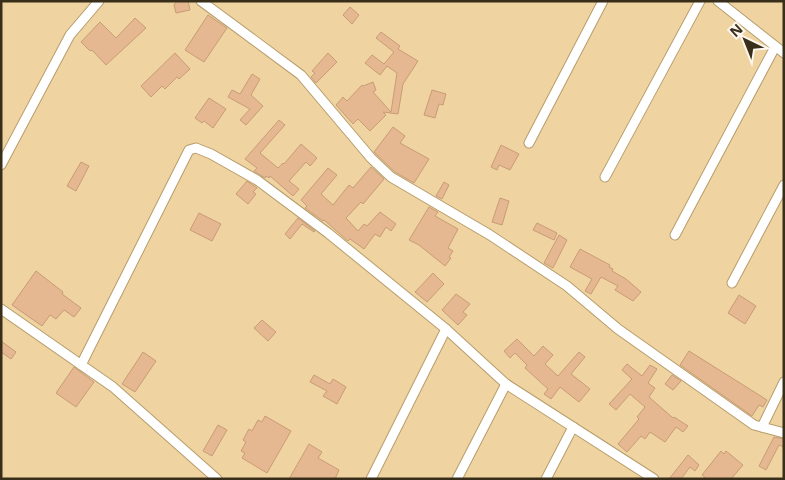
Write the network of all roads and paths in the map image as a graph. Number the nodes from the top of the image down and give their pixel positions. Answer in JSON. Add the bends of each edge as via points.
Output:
{"nodes":[{"id":1,"x":98,"y":1,"type":"edge"},
{"id":2,"x":200,"y":1,"type":"edge"},
{"id":3,"x":603,"y":1,"type":"edge"},
{"id":4,"x":700,"y":1,"type":"edge"},
{"id":5,"x":718,"y":1,"type":"edge"},
{"id":6,"x":775,"y":47,"type":"junction"},
{"id":7,"x":784,"y":52,"type":"edge"},
{"id":8,"x":529,"y":143,"type":"dead end"},
{"id":9,"x":1,"y":165,"type":"edge"},
{"id":10,"x":604,"y":177,"type":"dead end"},
{"id":11,"x":784,"y":185,"type":"edge"},
{"id":12,"x":676,"y":235,"type":"dead end"},
{"id":13,"x":732,"y":283,"type":"dead end"},
{"id":14,"x":1,"y":309,"type":"edge"},
{"id":15,"x":446,"y":329,"type":"junction"},
{"id":16,"x":81,"y":365,"type":"junction"},
{"id":17,"x":784,"y":382,"type":"edge"},
{"id":18,"x":506,"y":384,"type":"junction"},
{"id":19,"x":573,"y":427,"type":"junction"},
{"id":20,"x":762,"y":427,"type":"junction"},
{"id":21,"x":784,"y":433,"type":"edge"},
{"id":22,"x":641,"y":470,"type":"junction"},
{"id":23,"x":217,"y":479,"type":"edge"},
{"id":24,"x":371,"y":479,"type":"edge"},
{"id":25,"x":457,"y":479,"type":"edge"},
{"id":26,"x":546,"y":479,"type":"edge"},
{"id":27,"x":636,"y":479,"type":"edge"},
{"id":28,"x":654,"y":479,"type":"edge"}],
"edges":[{"from":1,"to":9,"type":"street","via":[[70,35]]},
{"from":2,"to":20,"type":"street","via":[[301,75],[371,158],[391,176],[567,286],[618,329],[754,425]]},
{"from":3,"to":8,"type":"street"},
{"from":4,"to":10,"type":"street"},
{"from":5,"to":6,"type":"street"},
{"from":6,"to":7,"type":"street"},
{"from":6,"to":12,"type":"street"},
{"from":11,"to":13,"type":"street"},
{"from":14,"to":16,"type":"street"},
{"from":15,"to":16,"type":"street","via":[[257,180],[196,148],[189,150]]},
{"from":15,"to":18,"type":"street"},
{"from":15,"to":24,"type":"street"},
{"from":16,"to":23,"type":"street","via":[[112,387]]},
{"from":17,"to":20,"type":"street"},
{"from":18,"to":19,"type":"street"},
{"from":18,"to":25,"type":"street"},
{"from":19,"to":22,"type":"street"},
{"from":19,"to":26,"type":"street"},
{"from":20,"to":21,"type":"street"},
{"from":22,"to":27,"type":"street"},
{"from":22,"to":28,"type":"street"}]}
